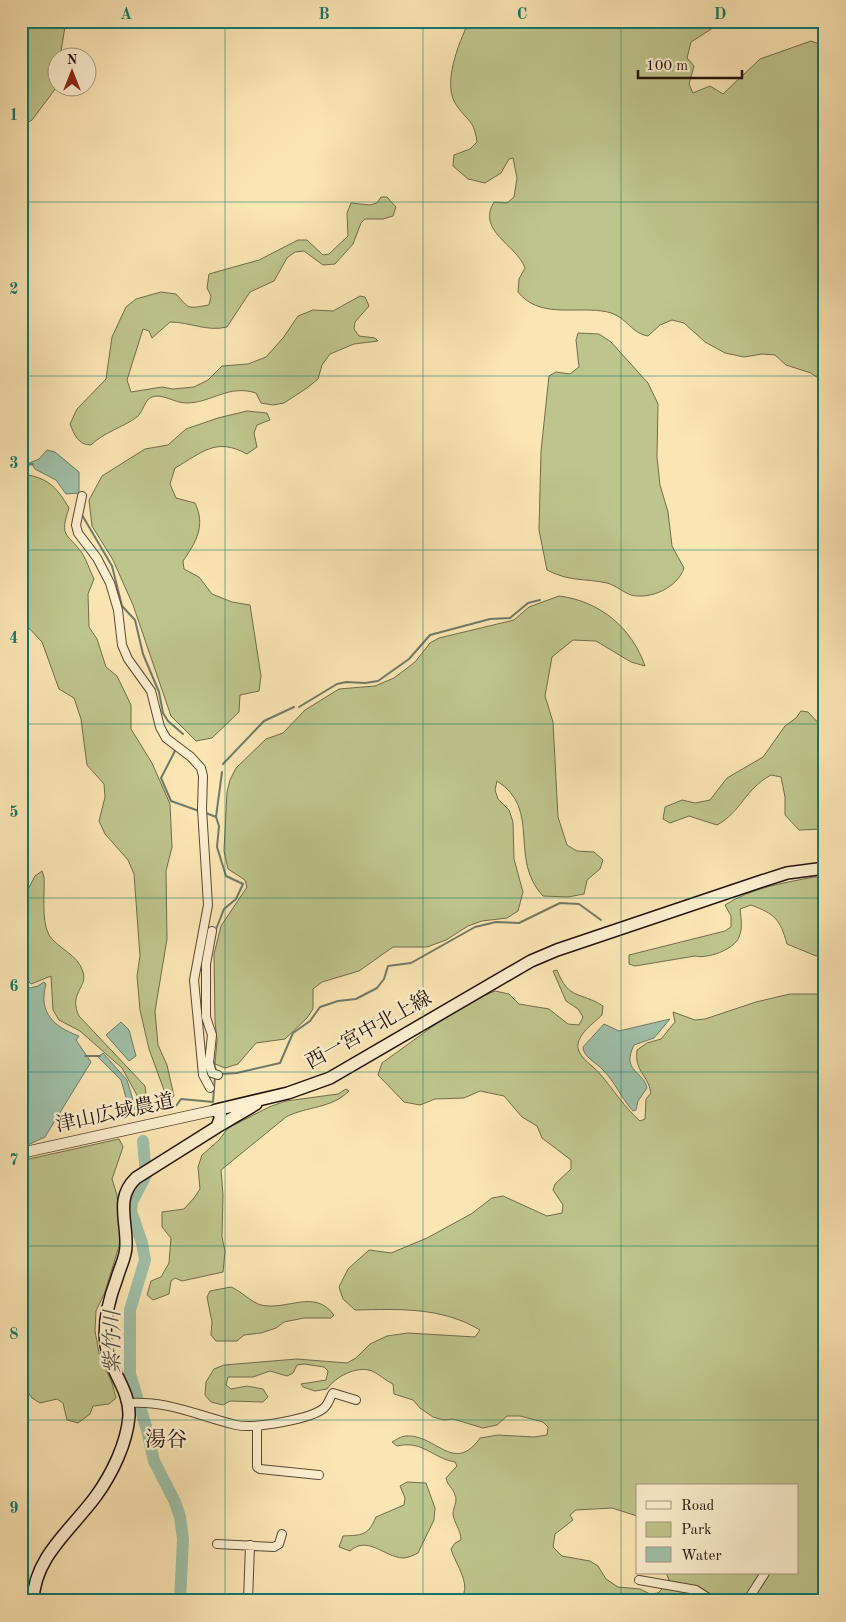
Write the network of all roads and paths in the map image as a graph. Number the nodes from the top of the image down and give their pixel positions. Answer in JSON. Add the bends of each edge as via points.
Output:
{"nodes":[{"id":1,"x":82,"y":496,"type":"dead end"},
{"id":2,"x":825,"y":868,"type":"edge"},
{"id":3,"x":212,"y":931,"type":"dead end"},
{"id":4,"x":218,"y":1075,"type":"dead end"},
{"id":5,"x":210,"y":1088,"type":"dead end"},
{"id":6,"x":263,"y":1099,"type":"junction"},
{"id":7,"x":216,"y":1110,"type":"junction"},
{"id":8,"x":218,"y":1126,"type":"junction"},
{"id":9,"x":21,"y":1153,"type":"edge"},
{"id":10,"x":356,"y":1400,"type":"dead end"},
{"id":11,"x":131,"y":1403,"type":"junction"},
{"id":12,"x":257,"y":1426,"type":"junction"},
{"id":13,"x":319,"y":1475,"type":"dead end"},
{"id":14,"x":282,"y":1534,"type":"dead end"},
{"id":15,"x":217,"y":1544,"type":"dead end"},
{"id":16,"x":250,"y":1545,"type":"junction"},
{"id":17,"x":764,"y":1574,"type":"edge"},
{"id":18,"x":639,"y":1580,"type":"dead end"},
{"id":19,"x":33,"y":1601,"type":"edge"},
{"id":20,"x":248,"y":1601,"type":"edge"},
{"id":21,"x":713,"y":1601,"type":"edge"},
{"id":22,"x":747,"y":1601,"type":"edge"}],
"edges":[{"from":1,"to":5,"type":"street","via":[[76,525],[78,533],[97,558],[110,583],[118,610],[122,645],[150,691],[166,738],[191,757],[203,776],[208,905],[194,980],[203,1075]]},
{"from":2,"to":6,"type":"main road","name":"西一宮中北上線","via":[[787,873],[557,950],[507,974],[330,1078]]},
{"from":3,"to":4,"type":"street","via":[[206,964],[206,1017],[212,1036],[209,1062],[212,1073]]},
{"from":6,"to":7,"type":"main road","name":"西一宮中北上線"},
{"from":6,"to":8,"type":"main road"},
{"from":7,"to":8,"type":"main road","via":[[221,1116]]},
{"from":7,"to":9,"type":"street","name":"津山広域農道"},
{"from":8,"to":11,"type":"main road","via":[[145,1172],[129,1184],[123,1197],[126,1254],[113,1288],[105,1329],[107,1356]]},
{"from":10,"to":12,"type":"street","via":[[333,1393],[323,1409]]},
{"from":11,"to":12,"type":"street","via":[[182,1407],[237,1425]]},
{"from":11,"to":19,"type":"main road","via":[[128,1425],[116,1461],[102,1488],[45,1560],[37,1576]]},
{"from":12,"to":13,"type":"street","via":[[257,1467]]},
{"from":14,"to":16,"type":"street","via":[[279,1544],[274,1547]]},
{"from":15,"to":16,"type":"street"},
{"from":16,"to":20,"type":"street"},
{"from":17,"to":22,"type":"street"},
{"from":18,"to":21,"type":"street","via":[[696,1590]]}]}
